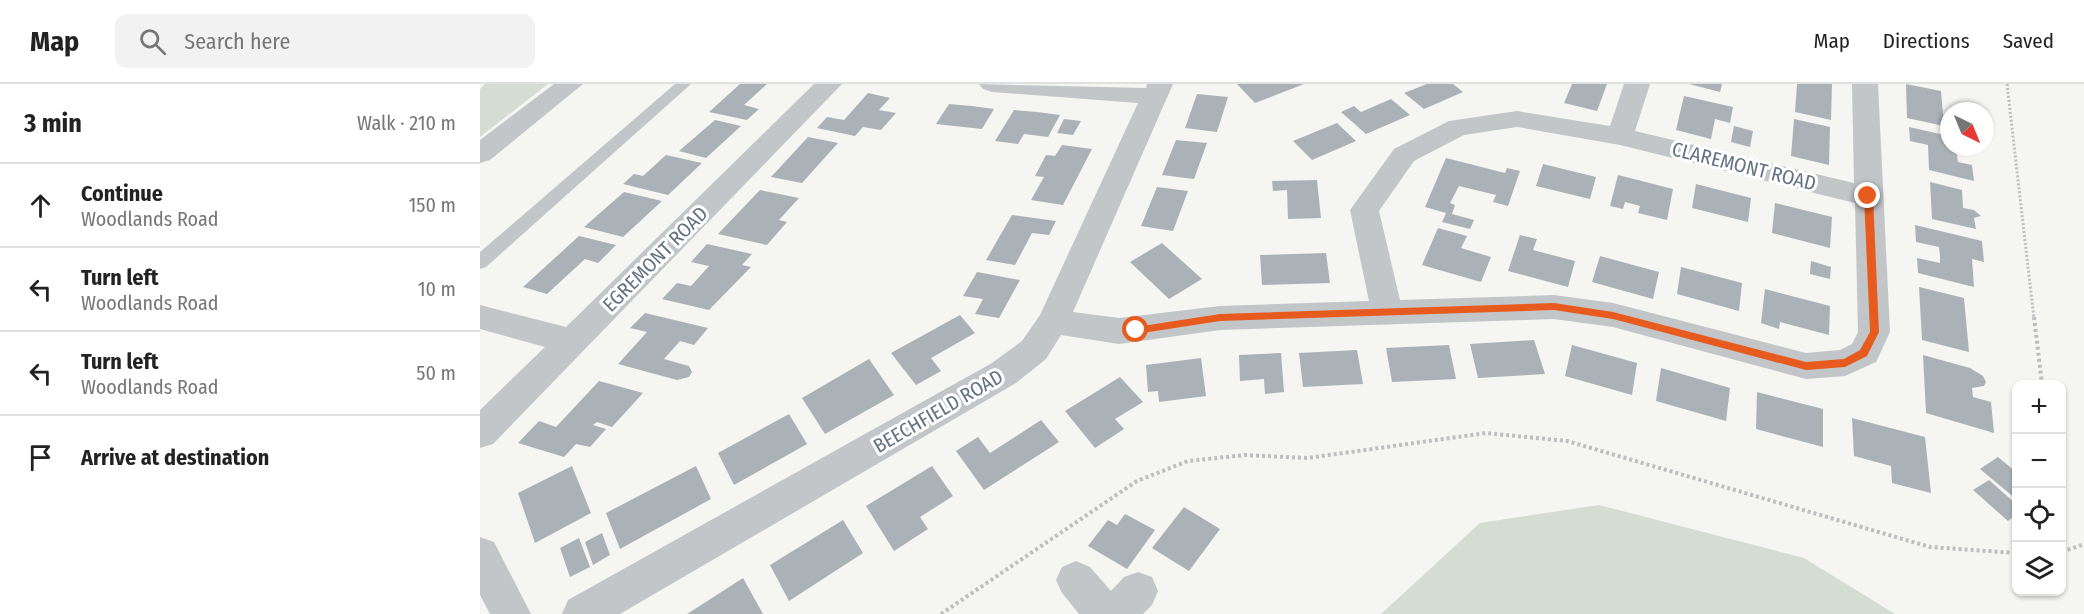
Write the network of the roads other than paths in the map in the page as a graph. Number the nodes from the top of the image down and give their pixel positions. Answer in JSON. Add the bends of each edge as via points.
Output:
{"nodes":[{"id":1,"x":570,"y":84,"type":"edge"},
{"id":2,"x":684,"y":84,"type":"edge"},
{"id":3,"x":830,"y":84,"type":"edge"},
{"id":4,"x":992,"y":84,"type":"edge"},
{"id":5,"x":1637,"y":84,"type":"edge"},
{"id":6,"x":1865,"y":84,"type":"edge"},
{"id":7,"x":1156,"y":90,"type":"edge"},
{"id":8,"x":1620,"y":136,"type":"junction"},
{"id":9,"x":480,"y":154,"type":"edge"},
{"id":10,"x":1868,"y":196,"type":"junction"},
{"id":11,"x":480,"y":262,"type":"edge"},
{"id":12,"x":1387,"y":310,"type":"junction"},
{"id":13,"x":480,"y":317,"type":"edge"},
{"id":14,"x":1053,"y":321,"type":"junction"},
{"id":15,"x":572,"y":341,"type":"junction"},
{"id":16,"x":480,"y":433,"type":"edge"},
{"id":17,"x":480,"y":555,"type":"edge"},
{"id":18,"x":1076,"y":580,"type":"dead end"},
{"id":19,"x":511,"y":614,"type":"edge"},
{"id":20,"x":582,"y":614,"type":"edge"},
{"id":21,"x":1104,"y":614,"type":"edge"}],
"edges":[{"from":1,"to":9,"type":"street"},
{"from":2,"to":11,"type":"lane"},
{"from":3,"to":15,"type":"street","name":"EGREMONT ROAD"},
{"from":4,"to":7,"type":"street","via":[[1069,92]]},
{"from":5,"to":8,"type":"street"},
{"from":6,"to":10,"type":"street"},
{"from":7,"to":14,"type":"street","name":"BEECHFIELD ROAD"},
{"from":8,"to":10,"type":"street","name":"CLAREMONT ROAD"},
{"from":8,"to":12,"type":"street","name":"CLAREMONT ROAD","via":[[1517,119],[1458,128],[1404,155],[1364,210]]},
{"from":10,"to":12,"type":"street","via":[[1875,332],[1864,353],[1845,363],[1806,366],[1581,309]]},
{"from":12,"to":14,"type":"street","via":[[1220,318],[1119,331]]},
{"from":13,"to":15,"type":"street"},
{"from":14,"to":20,"type":"street","name":"BEECHFIELD ROAD","via":[[1035,350],[1004,374]]},
{"from":15,"to":16,"type":"street","name":"EGREMONT ROAD"},
{"from":17,"to":19,"type":"street"},
{"from":18,"to":21,"type":"street"}]}
